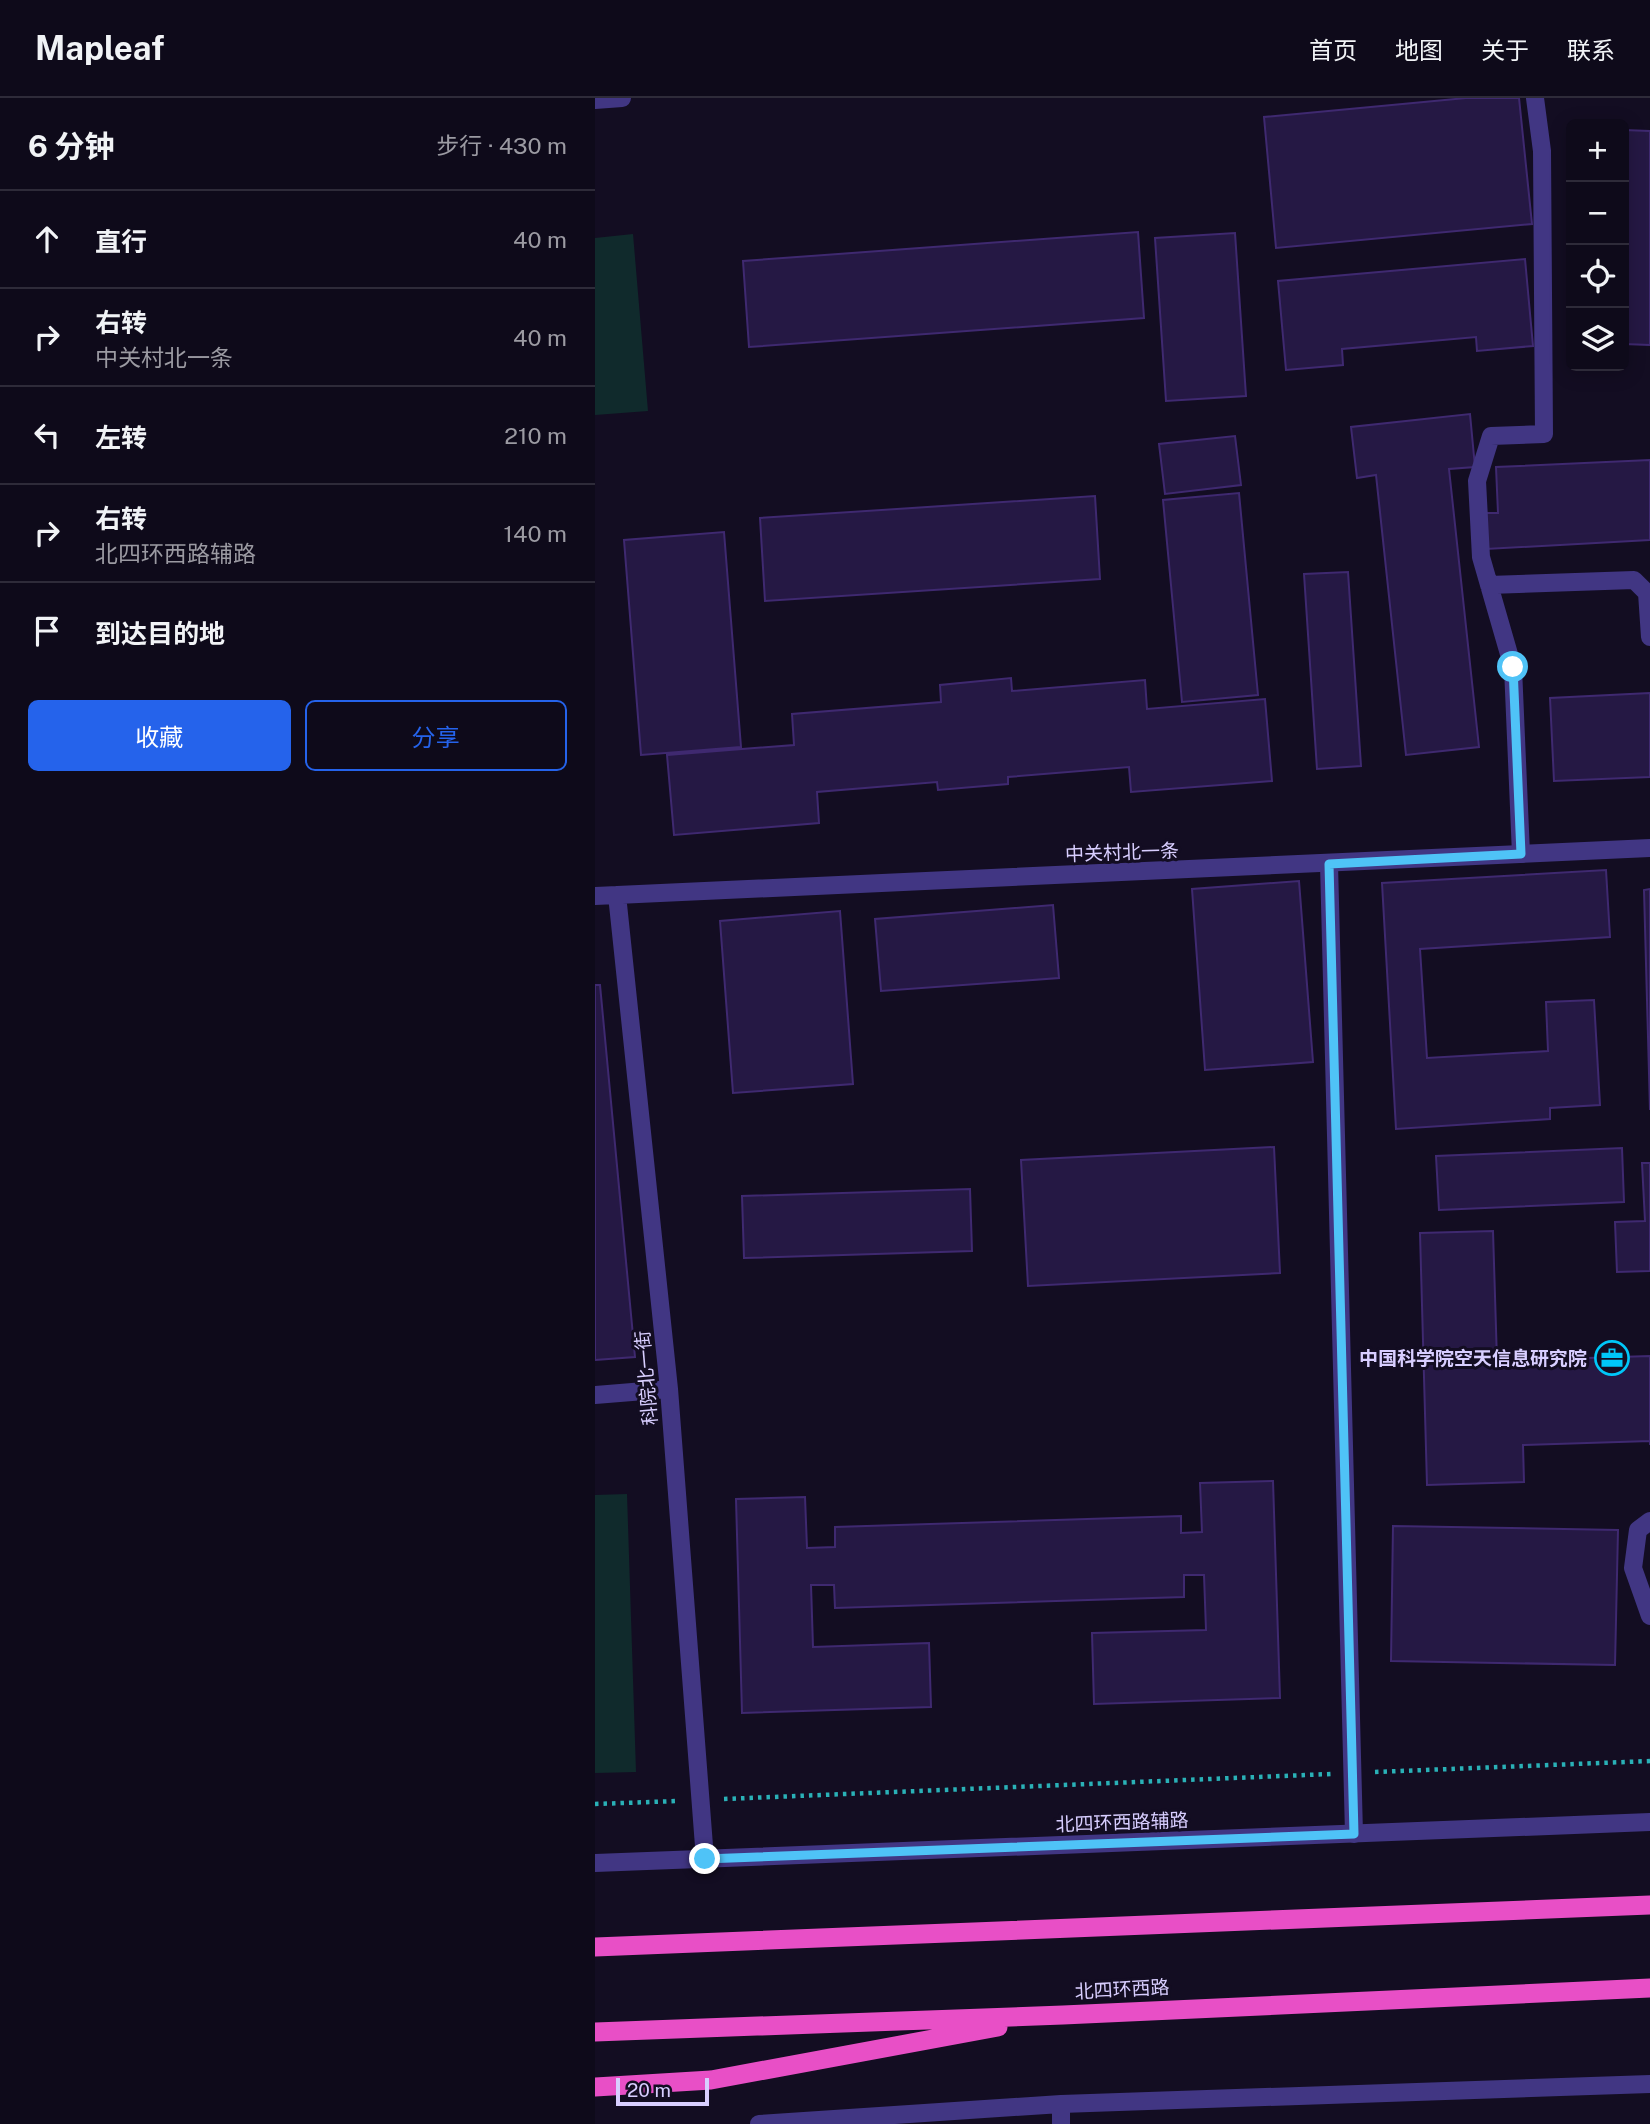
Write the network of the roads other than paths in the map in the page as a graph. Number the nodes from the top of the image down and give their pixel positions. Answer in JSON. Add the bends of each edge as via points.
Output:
{"nodes":[{"id":1,"x":622,"y":98,"type":"edge"},
{"id":2,"x":1535,"y":98,"type":"edge"},
{"id":3,"x":595,"y":100,"type":"edge"},
{"id":4,"x":1489,"y":585,"type":"junction"},
{"id":5,"x":1650,"y":638,"type":"edge"},
{"id":6,"x":1650,"y":848,"type":"edge"},
{"id":7,"x":1521,"y":854,"type":"junction"},
{"id":8,"x":1329,"y":864,"type":"junction"},
{"id":9,"x":617,"y":895,"type":"junction"},
{"id":10,"x":595,"y":896,"type":"edge"},
{"id":11,"x":669,"y":1389,"type":"junction"},
{"id":12,"x":595,"y":1395,"type":"edge"},
{"id":13,"x":1650,"y":1521,"type":"edge"},
{"id":14,"x":1650,"y":1616,"type":"edge"},
{"id":15,"x":1650,"y":1822,"type":"edge"},
{"id":16,"x":1354,"y":1834,"type":"junction"},
{"id":17,"x":705,"y":1859,"type":"junction"},
{"id":18,"x":595,"y":1863,"type":"edge"},
{"id":19,"x":1650,"y":1905,"type":"edge"},
{"id":20,"x":595,"y":1947,"type":"edge"},
{"id":21,"x":1650,"y":1988,"type":"edge"},
{"id":22,"x":1063,"y":2015,"type":"junction"},
{"id":23,"x":595,"y":2032,"type":"edge"},
{"id":24,"x":1650,"y":2084,"type":"edge"},
{"id":25,"x":595,"y":2087,"type":"edge"},
{"id":26,"x":1061,"y":2104,"type":"junction"},
{"id":27,"x":759,"y":2124,"type":"edge"},
{"id":28,"x":1061,"y":2124,"type":"edge"}],
"edges":[{"from":1,"to":3,"type":"street"},
{"from":2,"to":4,"type":"street","via":[[1542,151],[1544,433],[1491,436],[1477,481],[1481,557]]},
{"from":4,"to":5,"type":"street","via":[[1634,579],[1647,593]]},
{"from":4,"to":7,"type":"street","via":[[1513,667]]},
{"from":6,"to":7,"type":"street","name":"中关村北一条"},
{"from":7,"to":8,"type":"street","name":"中关村北一条"},
{"from":8,"to":9,"type":"street","name":"中关村北一条"},
{"from":8,"to":16,"type":"street"},
{"from":9,"to":10,"type":"street","name":"中关村北一条"},
{"from":9,"to":11,"type":"street","name":"科院北一街"},
{"from":11,"to":12,"type":"street"},
{"from":11,"to":17,"type":"street","name":"科院北一街"},
{"from":13,"to":14,"type":"street","via":[[1638,1530],[1633,1568]]},
{"from":15,"to":16,"type":"street","name":"北四环西路辅路"},
{"from":16,"to":17,"type":"street","name":"北四环西路辅路"},
{"from":17,"to":18,"type":"street","name":"北四环西路辅路"},
{"from":19,"to":20,"type":"highway"},
{"from":21,"to":22,"type":"highway","name":"北四环西路"},
{"from":22,"to":23,"type":"highway","name":"北四环西路"},
{"from":22,"to":25,"type":"highway","via":[[711,2080]]},
{"from":24,"to":26,"type":"street"},
{"from":26,"to":27,"type":"street"},
{"from":26,"to":28,"type":"street"}]}
